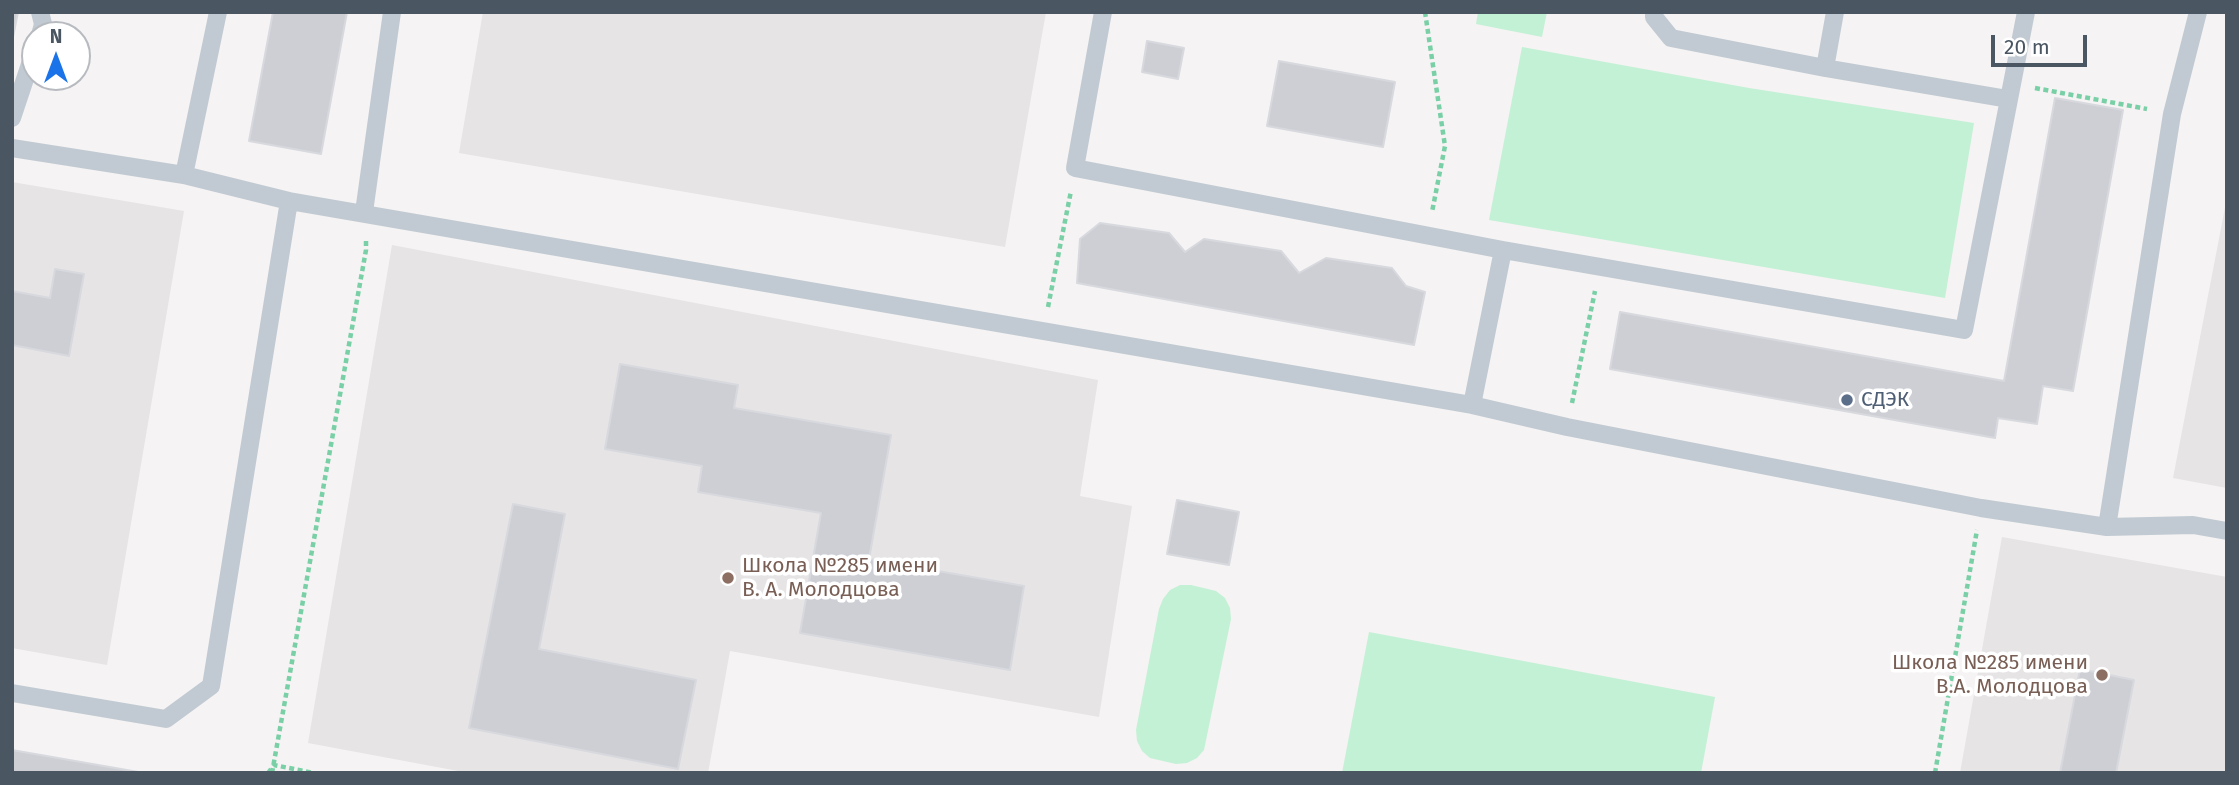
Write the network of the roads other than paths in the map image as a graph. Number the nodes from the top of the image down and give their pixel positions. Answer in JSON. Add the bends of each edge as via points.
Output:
{"nodes":[{"id":1,"x":218,"y":12,"type":"edge"},
{"id":2,"x":392,"y":12,"type":"edge"},
{"id":3,"x":1103,"y":12,"type":"edge"},
{"id":4,"x":1654,"y":12,"type":"edge"},
{"id":5,"x":1835,"y":12,"type":"edge"},
{"id":6,"x":2025,"y":12,"type":"edge"},
{"id":7,"x":2198,"y":12,"type":"edge"},
{"id":8,"x":1825,"y":68,"type":"junction"},
{"id":9,"x":21,"y":91,"type":"edge"},
{"id":10,"x":2010,"y":91,"type":"junction"},
{"id":11,"x":12,"y":118,"type":"edge"},
{"id":12,"x":12,"y":148,"type":"edge"},
{"id":13,"x":184,"y":175,"type":"junction"},
{"id":14,"x":289,"y":201,"type":"junction"},
{"id":15,"x":365,"y":212,"type":"junction"},
{"id":16,"x":1503,"y":250,"type":"junction"},
{"id":17,"x":1472,"y":405,"type":"junction"},
{"id":18,"x":2107,"y":527,"type":"junction"},
{"id":19,"x":2227,"y":531,"type":"edge"},
{"id":20,"x":12,"y":693,"type":"edge"}],
"edges":[{"from":1,"to":13,"type":"lane"},
{"from":2,"to":15,"type":"lane"},
{"from":3,"to":16,"type":"lane","via":[[1075,168]]},
{"from":4,"to":8,"type":"lane","via":[[1671,38]]},
{"from":5,"to":8,"type":"lane"},
{"from":6,"to":10,"type":"lane"},
{"from":7,"to":18,"type":"lane","via":[[2172,114]]},
{"from":8,"to":10,"type":"lane"},
{"from":9,"to":11,"type":"lane"},
{"from":10,"to":16,"type":"lane","via":[[1964,330]]},
{"from":12,"to":13,"type":"lane"},
{"from":13,"to":14,"type":"lane"},
{"from":14,"to":15,"type":"lane"},
{"from":14,"to":20,"type":"lane","via":[[211,686],[166,719]]},
{"from":15,"to":17,"type":"lane"},
{"from":16,"to":17,"type":"lane"},
{"from":17,"to":18,"type":"lane","via":[[1567,428],[1981,508]]},
{"from":18,"to":19,"type":"lane","via":[[2193,525]]}]}
